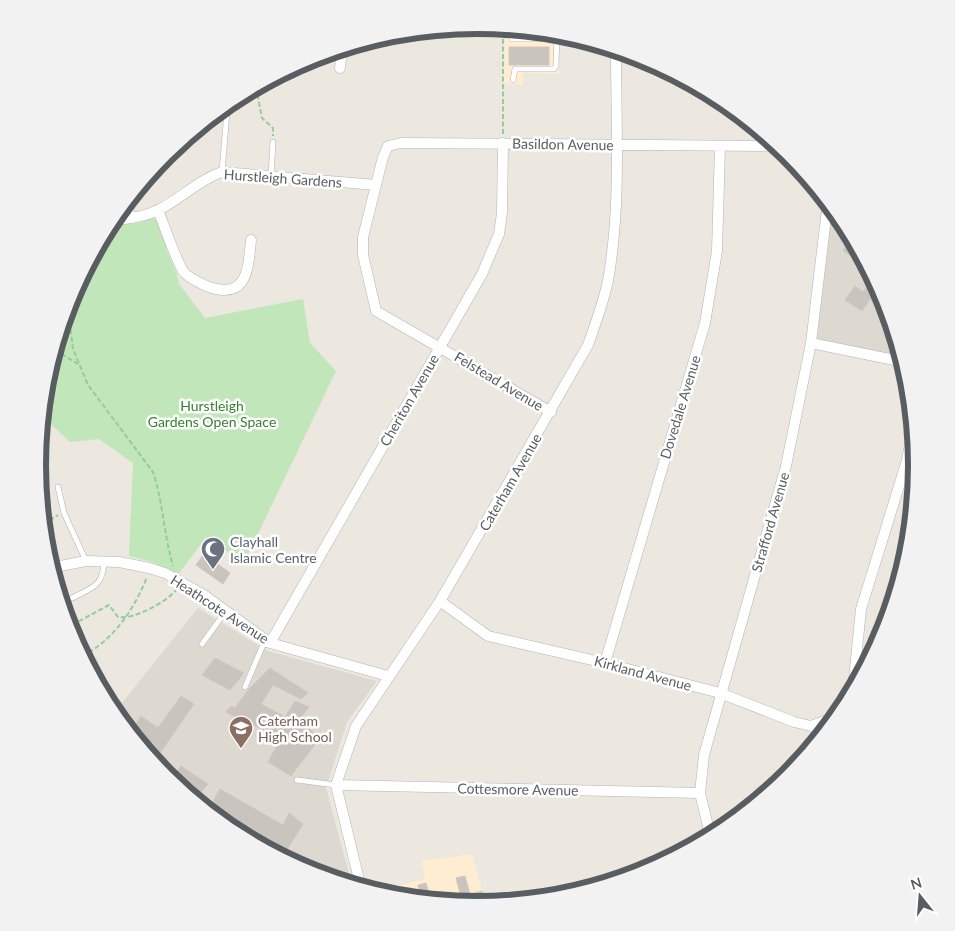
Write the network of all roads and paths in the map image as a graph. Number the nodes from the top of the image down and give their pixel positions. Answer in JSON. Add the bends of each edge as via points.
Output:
{"nodes":[{"id":1,"x":503,"y":35,"type":"edge"},
{"id":2,"x":511,"y":35,"type":"edge"},
{"id":3,"x":550,"y":40,"type":"edge"},
{"id":4,"x":557,"y":41,"type":"edge"},
{"id":5,"x":341,"y":56,"type":"edge"},
{"id":6,"x":616,"y":57,"type":"edge"},
{"id":7,"x":340,"y":68,"type":"dead end"},
{"id":8,"x":513,"y":80,"type":"dead end"},
{"id":9,"x":258,"y":95,"type":"edge"},
{"id":10,"x":227,"y":115,"type":"edge"},
{"id":11,"x":273,"y":142,"type":"joint"},
{"id":12,"x":502,"y":144,"type":"junction"},
{"id":13,"x":616,"y":145,"type":"junction"},
{"id":14,"x":720,"y":146,"type":"junction"},
{"id":15,"x":768,"y":146,"type":"edge"},
{"id":16,"x":222,"y":172,"type":"junction"},
{"id":17,"x":271,"y":176,"type":"junction"},
{"id":18,"x":376,"y":185,"type":"junction"},
{"id":19,"x":131,"y":208,"type":"edge"},
{"id":20,"x":158,"y":210,"type":"junction"},
{"id":21,"x":827,"y":213,"type":"edge"},
{"id":22,"x":124,"y":219,"type":"edge"},
{"id":23,"x":131,"y":219,"type":"junction"},
{"id":24,"x":251,"y":240,"type":"dead end"},
{"id":25,"x":69,"y":326,"type":"edge"},
{"id":26,"x":811,"y":343,"type":"junction"},
{"id":27,"x":440,"y":346,"type":"junction"},
{"id":28,"x":60,"y":354,"type":"edge"},
{"id":29,"x":896,"y":360,"type":"edge"},
{"id":30,"x":78,"y":364,"type":"junction"},
{"id":31,"x":551,"y":412,"type":"junction"},
{"id":32,"x":909,"y":456,"type":"edge"},
{"id":33,"x":58,"y":487,"type":"dead end"},
{"id":34,"x":64,"y":513,"type":"junction"},
{"id":35,"x":49,"y":521,"type":"edge"},
{"id":36,"x":86,"y":560,"type":"junction"},
{"id":37,"x":104,"y":561,"type":"junction"},
{"id":38,"x":58,"y":566,"type":"edge"},
{"id":39,"x":149,"y":568,"type":"junction"},
{"id":40,"x":178,"y":580,"type":"junction"},
{"id":41,"x":72,"y":598,"type":"dead end"},
{"id":42,"x":440,"y":601,"type":"junction"},
{"id":43,"x":226,"y":611,"type":"junction"},
{"id":44,"x":125,"y":618,"type":"junction"},
{"id":45,"x":76,"y":623,"type":"edge"},
{"id":46,"x":270,"y":643,"type":"junction"},
{"id":47,"x":202,"y":644,"type":"dead end"},
{"id":48,"x":89,"y":653,"type":"edge"},
{"id":49,"x":605,"y":663,"type":"junction"},
{"id":50,"x":858,"y":669,"type":"edge"},
{"id":51,"x":388,"y":676,"type":"junction"},
{"id":52,"x":245,"y":687,"type":"dead end"},
{"id":53,"x":720,"y":693,"type":"junction"},
{"id":54,"x":825,"y":721,"type":"edge"},
{"id":55,"x":297,"y":780,"type":"dead end"},
{"id":56,"x":336,"y":785,"type":"junction"},
{"id":57,"x":700,"y":793,"type":"junction"},
{"id":58,"x":709,"y":829,"type":"edge"},
{"id":59,"x":358,"y":880,"type":"edge"}],
"edges":[{"from":1,"to":12,"type":"path"},
{"from":2,"to":3,"type":"lane","via":[[512,39]]},
{"from":4,"to":8,"type":"lane","via":[[554,69],[515,69]]},
{"from":5,"to":7,"type":"street"},
{"from":6,"to":13,"type":"street","name":"Caterham Avenue"},
{"from":9,"to":11,"type":"path","via":[[262,118],[273,128]]},
{"from":10,"to":16,"type":"lane"},
{"from":11,"to":17,"type":"lane"},
{"from":12,"to":13,"type":"street","name":"Basildon Avenue"},
{"from":12,"to":18,"type":"street","name":"Basildon Avenue","via":[[401,143],[388,146]]},
{"from":12,"to":27,"type":"street","name":"Cheriton Avenue","via":[[499,234],[482,274]]},
{"from":13,"to":14,"type":"street","name":"Basildon Avenue"},
{"from":13,"to":31,"type":"street","name":"Caterham Avenue","via":[[615,211],[609,275],[601,309],[588,345]]},
{"from":14,"to":15,"type":"street","name":"Basildon Avenue"},
{"from":14,"to":49,"type":"street","name":"Dovedale Avenue","via":[[717,251],[705,324]]},
{"from":16,"to":17,"type":"street","name":"Hurstleigh Gardens"},
{"from":16,"to":20,"type":"street","name":"Hurstleigh Gardens","via":[[208,177]]},
{"from":17,"to":18,"type":"street","name":"Hurstleigh Gardens"},
{"from":18,"to":27,"type":"street","name":"Felstead Avenue","via":[[363,237],[376,311]]},
{"from":19,"to":23,"type":"lane"},
{"from":20,"to":23,"type":"street","name":"Hurstleigh Gardens"},
{"from":20,"to":24,"type":"street","via":[[184,274],[222,291],[238,286],[248,272]]},
{"from":21,"to":26,"type":"street","name":"Strafford Avenue"},
{"from":22,"to":23,"type":"street","name":"Hurstleigh Gardens"},
{"from":25,"to":30,"type":"path"},
{"from":26,"to":29,"type":"street"},
{"from":26,"to":53,"type":"street","name":"Strafford Avenue","via":[[786,466]]},
{"from":27,"to":31,"type":"street","name":"Felstead Avenue"},
{"from":27,"to":46,"type":"street","name":"Cheriton Avenue"},
{"from":28,"to":30,"type":"path"},
{"from":30,"to":40,"type":"path","via":[[99,402],[147,460],[153,472],[159,489],[166,544]]},
{"from":31,"to":42,"type":"street","name":"Caterham Avenue"},
{"from":32,"to":50,"type":"street","name":"Kirkland Avenue","via":[[861,609]]},
{"from":33,"to":34,"type":"lane"},
{"from":34,"to":35,"type":"path"},
{"from":34,"to":36,"type":"lane"},
{"from":36,"to":37,"type":"street","name":"Heathcote Avenue"},
{"from":36,"to":38,"type":"street","name":"Heathcote Avenue"},
{"from":37,"to":39,"type":"street","name":"Heathcote Avenue"},
{"from":37,"to":41,"type":"lane","via":[[103,577],[99,583]]},
{"from":39,"to":40,"type":"street","name":"Heathcote Avenue"},
{"from":39,"to":44,"type":"path","via":[[141,592]]},
{"from":40,"to":43,"type":"street","name":"Heathcote Avenue"},
{"from":40,"to":44,"type":"path","via":[[169,597]]},
{"from":42,"to":49,"type":"street","name":"Kirkland Avenue","via":[[488,636]]},
{"from":42,"to":51,"type":"street","name":"Caterham Avenue"},
{"from":43,"to":46,"type":"street","name":"Heathcote Avenue"},
{"from":43,"to":47,"type":"lane"},
{"from":44,"to":45,"type":"path","via":[[115,615],[109,605]]},
{"from":44,"to":48,"type":"path","via":[[100,646]]},
{"from":46,"to":51,"type":"street","name":"Heathcote Avenue"},
{"from":46,"to":52,"type":"lane","via":[[263,645]]},
{"from":49,"to":53,"type":"street","name":"Kirkland Avenue"},
{"from":51,"to":56,"type":"street","name":"Caterham Avenue","via":[[356,726]]},
{"from":53,"to":54,"type":"street","name":"Kirkland Avenue","via":[[794,722],[811,726]]},
{"from":53,"to":57,"type":"street","name":"Strafford Avenue","via":[[704,755]]},
{"from":55,"to":56,"type":"lane"},
{"from":56,"to":57,"type":"street","name":"Cottesmore Avenue"},
{"from":56,"to":59,"type":"street"},
{"from":57,"to":58,"type":"street","name":"Strafford Avenue"}]}
